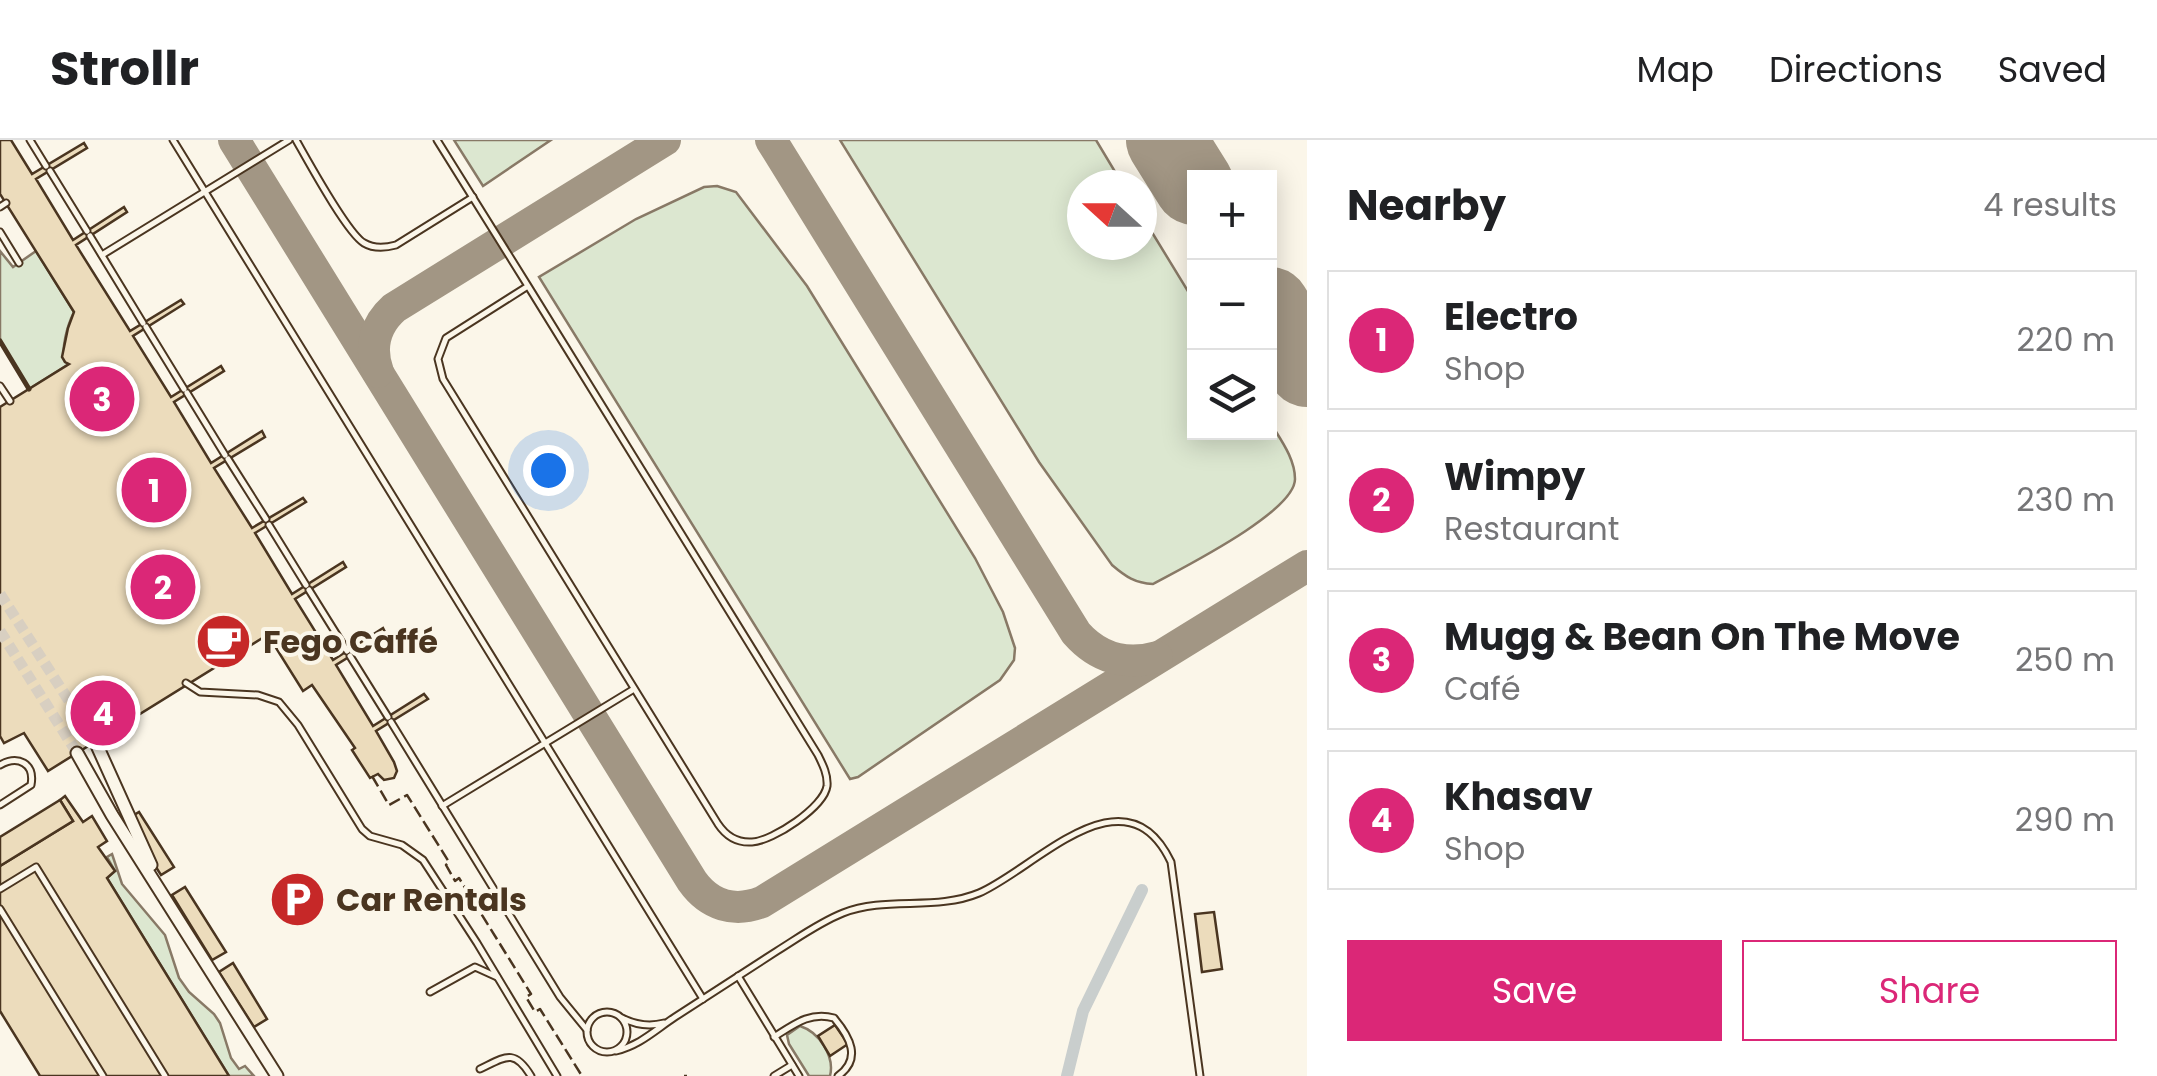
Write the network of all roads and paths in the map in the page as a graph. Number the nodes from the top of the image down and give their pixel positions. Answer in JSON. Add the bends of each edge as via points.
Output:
{"nodes":[{"id":1,"x":30,"y":140,"type":"edge"},
{"id":2,"x":172,"y":140,"type":"edge"},
{"id":3,"x":292,"y":140,"type":"edge"},
{"id":4,"x":437,"y":140,"type":"edge"},
{"id":5,"x":205,"y":192,"type":"junction"},
{"id":6,"x":473,"y":198,"type":"junction"},
{"id":7,"x":0,"y":232,"type":"edge"},
{"id":8,"x":102,"y":256,"type":"junction"},
{"id":9,"x":19,"y":263,"type":"dead end"},
{"id":10,"x":528,"y":286,"type":"junction"},
{"id":11,"x":0,"y":386,"type":"edge"},
{"id":12,"x":10,"y":400,"type":"dead end"},
{"id":13,"x":186,"y":683,"type":"dead end"},
{"id":14,"x":634,"y":689,"type":"junction"},
{"id":15,"x":95,"y":741,"type":"tunnel mouth"},
{"id":16,"x":546,"y":742,"type":"junction"},
{"id":17,"x":77,"y":753,"type":"tunnel mouth"},
{"id":18,"x":0,"y":765,"type":"edge"},
{"id":19,"x":0,"y":805,"type":"edge"},
{"id":20,"x":442,"y":806,"type":"junction"},
{"id":21,"x":0,"y":889,"type":"edge"},
{"id":22,"x":166,"y":900,"type":"junction"},
{"id":23,"x":0,"y":909,"type":"edge"},
{"id":24,"x":738,"y":976,"type":"junction"},
{"id":25,"x":498,"y":978,"type":"junction"},
{"id":26,"x":430,"y":992,"type":"dead end"},
{"id":27,"x":703,"y":999,"type":"junction"},
{"id":28,"x":620,"y":1017,"type":"junction"},
{"id":29,"x":667,"y":1022,"type":"junction"},
{"id":30,"x":587,"y":1030,"type":"junction"},
{"id":31,"x":774,"y":1037,"type":"junction"},
{"id":32,"x":616,"y":1050,"type":"junction"},
{"id":33,"x":792,"y":1064,"type":"junction"},
{"id":34,"x":480,"y":1070,"type":"dead end"},
{"id":35,"x":103,"y":1076,"type":"edge"},
{"id":36,"x":165,"y":1076,"type":"edge"},
{"id":37,"x":278,"y":1076,"type":"edge"},
{"id":38,"x":531,"y":1076,"type":"edge"},
{"id":39,"x":558,"y":1076,"type":"edge"},
{"id":40,"x":774,"y":1076,"type":"edge"},
{"id":41,"x":799,"y":1076,"type":"edge"},
{"id":42,"x":838,"y":1076,"type":"edge"},
{"id":43,"x":1200,"y":1076,"type":"edge"}],
"edges":[{"from":1,"to":8,"type":"lane"},
{"from":2,"to":5,"type":"lane"},
{"from":3,"to":5,"type":"lane"},
{"from":3,"to":6,"type":"lane","via":[[354,234],[370,246],[396,245]]},
{"from":4,"to":6,"type":"lane"},
{"from":5,"to":8,"type":"lane"},
{"from":5,"to":16,"type":"lane"},
{"from":6,"to":10,"type":"lane"},
{"from":7,"to":9,"type":"lane"},
{"from":8,"to":20,"type":"lane"},
{"from":10,"to":14,"type":"lane","via":[[450,334],[440,351],[440,372]]},
{"from":10,"to":14,"type":"lane","via":[[818,755],[826,777],[823,798],[764,840],[730,837]]},
{"from":11,"to":12,"type":"lane"},
{"from":13,"to":25,"type":"lane","via":[[200,692],[279,702],[362,829],[423,860]]},
{"from":14,"to":16,"type":"lane"},
{"from":15,"to":22,"type":"street"},
{"from":16,"to":20,"type":"lane"},
{"from":16,"to":27,"type":"lane"},
{"from":17,"to":22,"type":"street"},
{"from":18,"to":19,"type":"lane","via":[[20,760],[32,773],[31,785]]},
{"from":20,"to":30,"type":"lane"},
{"from":21,"to":36,"type":"lane","via":[[36,867]]},
{"from":22,"to":37,"type":"street"},
{"from":23,"to":35,"type":"lane"},
{"from":24,"to":27,"type":"lane"},
{"from":24,"to":31,"type":"lane"},
{"from":24,"to":43,"type":"lane","via":[[842,913],[977,894],[1090,825],[1126,823],[1155,838],[1170,862]]},
{"from":25,"to":26,"type":"lane","via":[[475,967]]},
{"from":25,"to":39,"type":"lane"},
{"from":27,"to":29,"type":"lane"},
{"from":28,"to":29,"type":"lane","via":[[647,1025]]},
{"from":28,"to":30,"type":"lane","via":[[604,1012]]},
{"from":28,"to":32,"type":"lane","via":[[627,1035]]},
{"from":29,"to":32,"type":"lane","via":[[638,1044]]},
{"from":30,"to":32,"type":"lane","via":[[593,1047]]},
{"from":31,"to":33,"type":"lane"},
{"from":31,"to":42,"type":"lane","via":[[805,1018],[834,1018],[853,1056]]},
{"from":33,"to":40,"type":"lane"},
{"from":33,"to":41,"type":"lane"},
{"from":34,"to":38,"type":"lane","via":[[510,1056]]}]}
